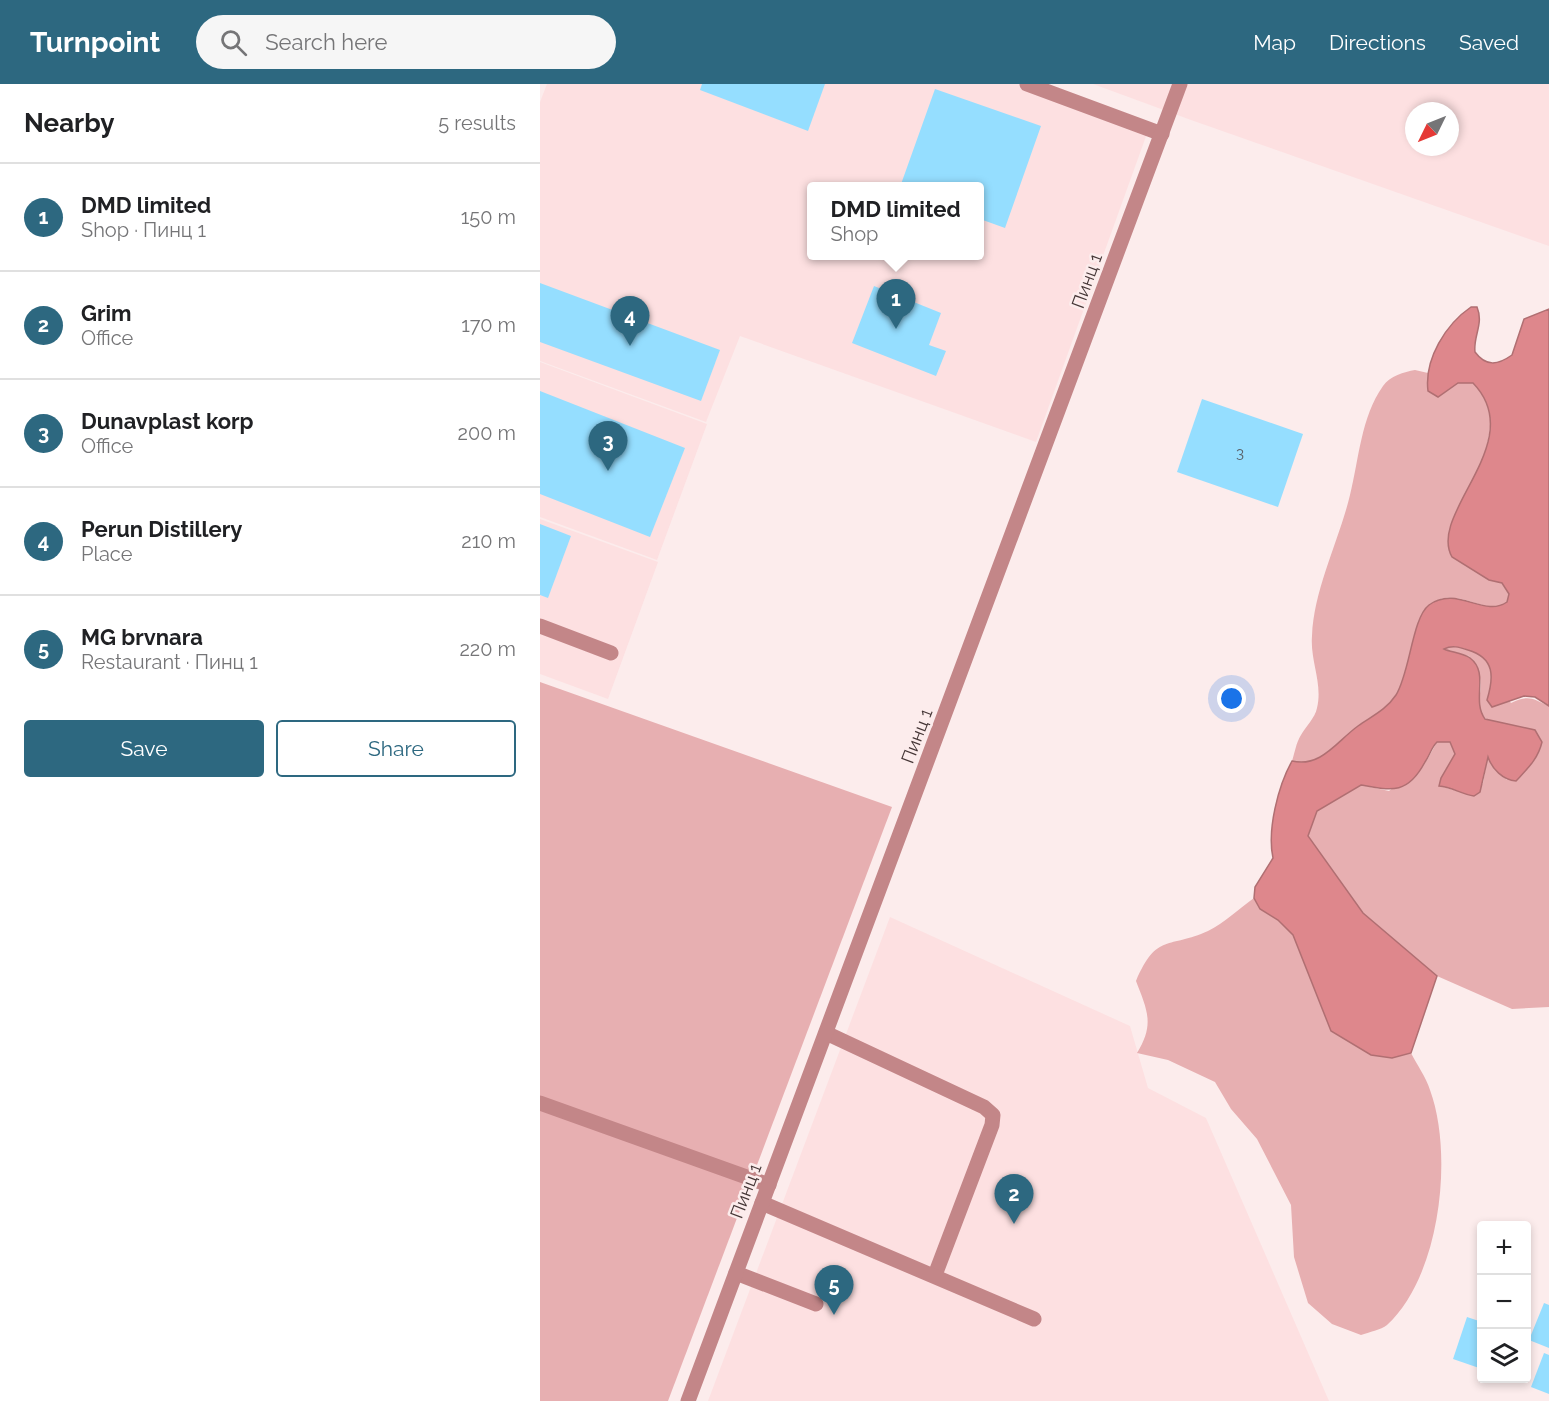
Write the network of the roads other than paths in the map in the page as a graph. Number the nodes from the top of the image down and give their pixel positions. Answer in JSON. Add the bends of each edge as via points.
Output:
{"nodes":[{"id":1,"x":1027,"y":84,"type":"edge"},
{"id":2,"x":1180,"y":84,"type":"edge"},
{"id":3,"x":1162,"y":134,"type":"junction"},
{"id":4,"x":540,"y":626,"type":"edge"},
{"id":5,"x":611,"y":653,"type":"dead end"},
{"id":6,"x":826,"y":1033,"type":"junction"},
{"id":7,"x":540,"y":1103,"type":"edge"},
{"id":8,"x":769,"y":1185,"type":"junction"},
{"id":9,"x":762,"y":1203,"type":"junction"},
{"id":10,"x":736,"y":1273,"type":"junction"},
{"id":11,"x":935,"y":1275,"type":"junction"},
{"id":12,"x":816,"y":1304,"type":"dead end"},
{"id":13,"x":1034,"y":1319,"type":"dead end"},
{"id":14,"x":688,"y":1401,"type":"edge"}],
"edges":[{"from":1,"to":3,"type":"street"},
{"from":2,"to":3,"type":"street","name":"Пинц 1"},
{"from":3,"to":6,"type":"street","name":"Пинц 1"},
{"from":4,"to":5,"type":"street"},
{"from":6,"to":8,"type":"street","name":"Пинц 1"},
{"from":6,"to":11,"type":"street","via":[[984,1107],[993,1115]]},
{"from":7,"to":8,"type":"street"},
{"from":8,"to":9,"type":"street","name":"Пинц 1"},
{"from":9,"to":10,"type":"street","name":"Пинц 1"},
{"from":9,"to":11,"type":"street"},
{"from":10,"to":12,"type":"street"},
{"from":10,"to":14,"type":"street","name":"Пинц 1"},
{"from":11,"to":13,"type":"street"}]}
